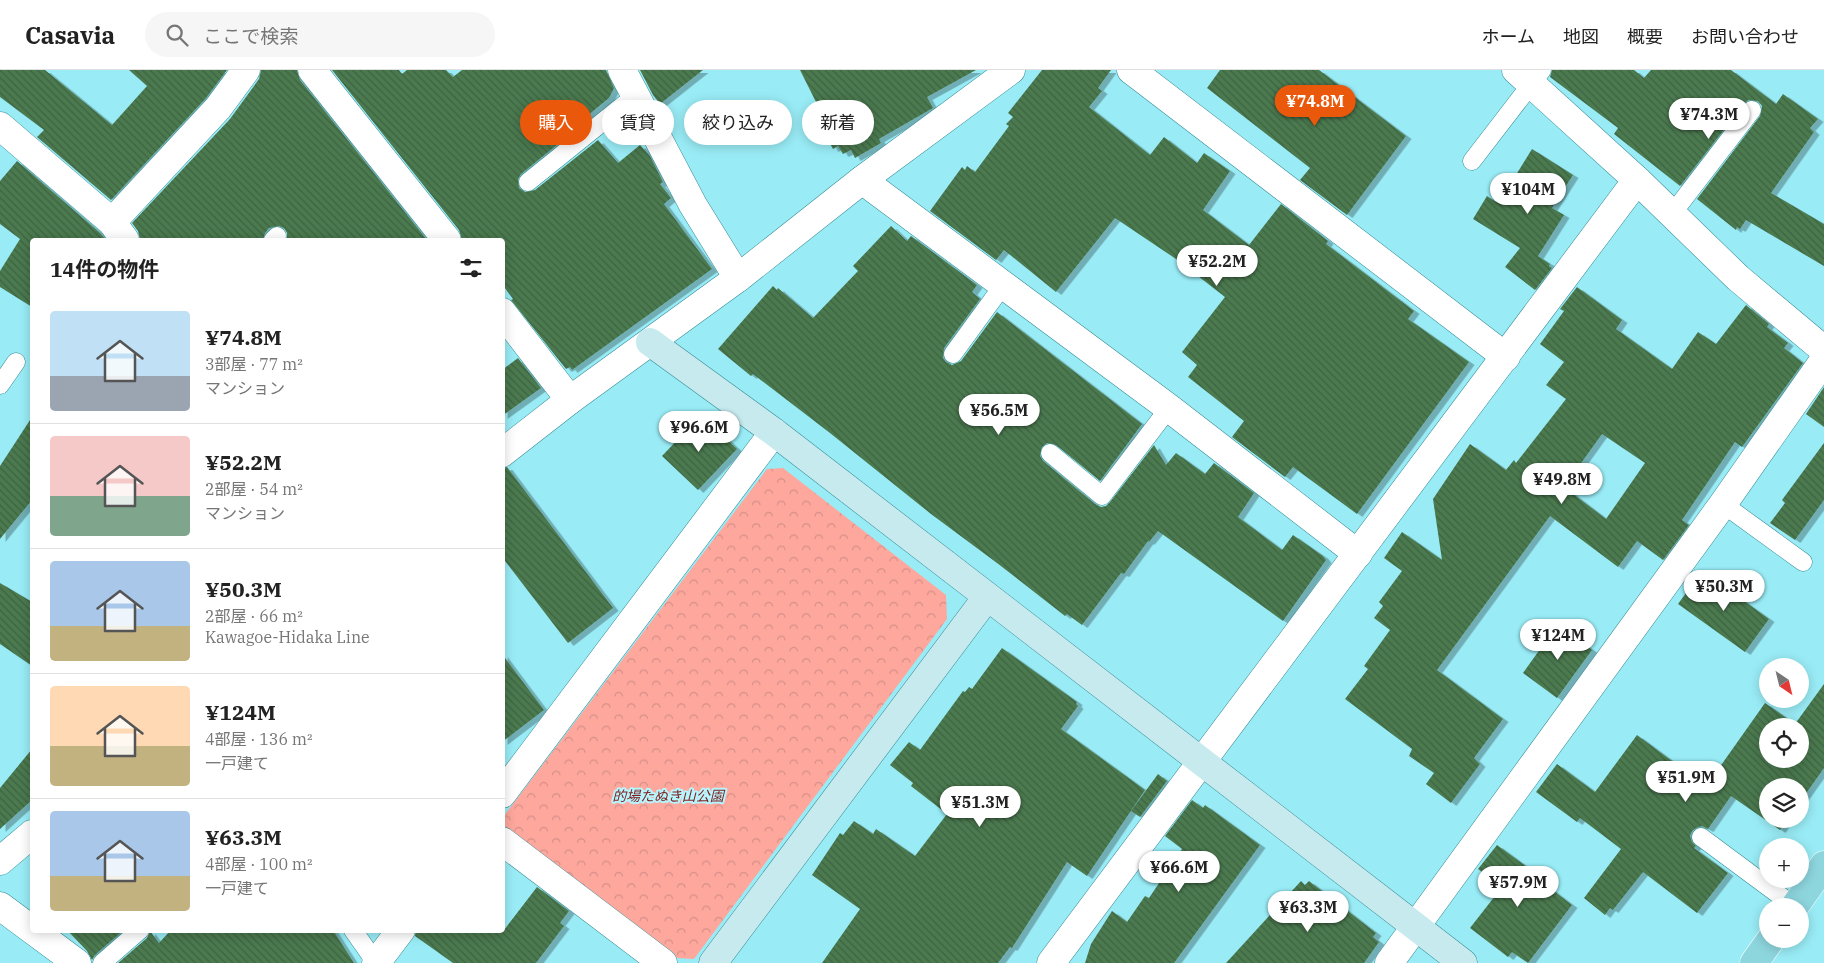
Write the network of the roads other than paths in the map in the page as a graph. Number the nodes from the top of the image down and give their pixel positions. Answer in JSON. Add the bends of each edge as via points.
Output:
{"nodes":[{"id":1,"x":246,"y":70,"type":"edge"},
{"id":2,"x":312,"y":70,"type":"edge"},
{"id":3,"x":1131,"y":70,"type":"edge"},
{"id":4,"x":623,"y":71,"type":"edge"},
{"id":5,"x":1003,"y":73,"type":"edge"},
{"id":6,"x":1530,"y":75,"type":"edge"},
{"id":7,"x":636,"y":96,"type":"junction"},
{"id":8,"x":1752,"y":110,"type":"dead end"},
{"id":9,"x":1,"y":130,"type":"edge"},
{"id":10,"x":1472,"y":160,"type":"dead end"},
{"id":11,"x":862,"y":180,"type":"junction"},
{"id":12,"x":1637,"y":180,"type":"junction"},
{"id":13,"x":528,"y":182,"type":"dead end"},
{"id":14,"x":1672,"y":214,"type":"junction"},
{"id":15,"x":118,"y":231,"type":"edge"},
{"id":16,"x":445,"y":238,"type":"edge"},
{"id":17,"x":738,"y":278,"type":"junction"},
{"id":18,"x":1004,"y":284,"type":"junction"},
{"id":19,"x":505,"y":316,"type":"edge"},
{"id":20,"x":650,"y":342,"type":"junction"},
{"id":21,"x":1824,"y":350,"type":"edge"},
{"id":22,"x":953,"y":354,"type":"dead end"},
{"id":23,"x":1506,"y":357,"type":"junction"},
{"id":24,"x":1824,"y":360,"type":"edge"},
{"id":25,"x":16,"y":362,"type":"dead end"},
{"id":26,"x":0,"y":385,"type":"edge"},
{"id":27,"x":570,"y":400,"type":"junction"},
{"id":28,"x":1169,"y":408,"type":"junction"},
{"id":29,"x":774,"y":432,"type":"junction"},
{"id":30,"x":505,"y":451,"type":"edge"},
{"id":31,"x":1050,"y":453,"type":"dead end"},
{"id":32,"x":1723,"y":504,"type":"junction"},
{"id":33,"x":1358,"y":554,"type":"junction"},
{"id":34,"x":1803,"y":562,"type":"dead end"},
{"id":35,"x":987,"y":597,"type":"junction"},
{"id":36,"x":1202,"y":761,"type":"junction"},
{"id":37,"x":505,"y":790,"type":"edge"},
{"id":38,"x":30,"y":836,"type":"edge"},
{"id":39,"x":1701,"y":837,"type":"dead end"},
{"id":40,"x":505,"y":843,"type":"edge"},
{"id":41,"x":0,"y":861,"type":"edge"},
{"id":42,"x":1824,"y":865,"type":"edge"},
{"id":43,"x":1783,"y":898,"type":"edge"},
{"id":44,"x":1800,"y":898,"type":"edge"},
{"id":45,"x":0,"y":906,"type":"edge"},
{"id":46,"x":1416,"y":927,"type":"junction"},
{"id":47,"x":30,"y":928,"type":"edge"},
{"id":48,"x":37,"y":933,"type":"edge"},
{"id":49,"x":137,"y":933,"type":"edge"},
{"id":50,"x":355,"y":933,"type":"edge"},
{"id":51,"x":399,"y":933,"type":"edge"},
{"id":52,"x":1765,"y":948,"type":"edge"},
{"id":53,"x":78,"y":963,"type":"edge"},
{"id":54,"x":102,"y":963,"type":"edge"},
{"id":55,"x":376,"y":963,"type":"edge"},
{"id":56,"x":663,"y":963,"type":"edge"},
{"id":57,"x":713,"y":963,"type":"edge"},
{"id":58,"x":1051,"y":963,"type":"edge"},
{"id":59,"x":1389,"y":963,"type":"edge"},
{"id":60,"x":1463,"y":963,"type":"edge"},
{"id":61,"x":1754,"y":963,"type":"edge"}],
"edges":[{"from":1,"to":15,"type":"street"},
{"from":2,"to":16,"type":"street"},
{"from":3,"to":23,"type":"street"},
{"from":4,"to":7,"type":"street"},
{"from":5,"to":11,"type":"street"},
{"from":6,"to":10,"type":"lane"},
{"from":6,"to":12,"type":"street"},
{"from":7,"to":13,"type":"lane"},
{"from":7,"to":17,"type":"street","via":[[693,205]]},
{"from":8,"to":14,"type":"lane"},
{"from":9,"to":15,"type":"street"},
{"from":11,"to":17,"type":"street"},
{"from":11,"to":18,"type":"street"},
{"from":12,"to":14,"type":"street"},
{"from":12,"to":23,"type":"street"},
{"from":14,"to":21,"type":"street","via":[[1738,278]]},
{"from":17,"to":20,"type":"street"},
{"from":18,"to":22,"type":"lane"},
{"from":18,"to":28,"type":"street"},
{"from":19,"to":27,"type":"street"},
{"from":20,"to":27,"type":"street"},
{"from":20,"to":29,"type":"street"},
{"from":23,"to":33,"type":"street"},
{"from":24,"to":32,"type":"street"},
{"from":25,"to":26,"type":"lane"},
{"from":27,"to":30,"type":"street"},
{"from":28,"to":31,"type":"lane","via":[[1102,496]]},
{"from":28,"to":33,"type":"street"},
{"from":29,"to":35,"type":"street"},
{"from":29,"to":37,"type":"street"},
{"from":32,"to":34,"type":"lane"},
{"from":32,"to":46,"type":"street"},
{"from":33,"to":36,"type":"street"},
{"from":35,"to":36,"type":"street"},
{"from":35,"to":57,"type":"street"},
{"from":36,"to":46,"type":"street"},
{"from":36,"to":58,"type":"street"},
{"from":38,"to":41,"type":"street"},
{"from":39,"to":43,"type":"lane"},
{"from":40,"to":56,"type":"street"},
{"from":42,"to":44,"type":"main road"},
{"from":45,"to":47,"type":"street"},
{"from":46,"to":59,"type":"street"},
{"from":46,"to":60,"type":"street"},
{"from":48,"to":53,"type":"street"},
{"from":49,"to":54,"type":"lane"},
{"from":50,"to":55,"type":"lane"},
{"from":51,"to":55,"type":"street"},
{"from":52,"to":61,"type":"main road"}]}
